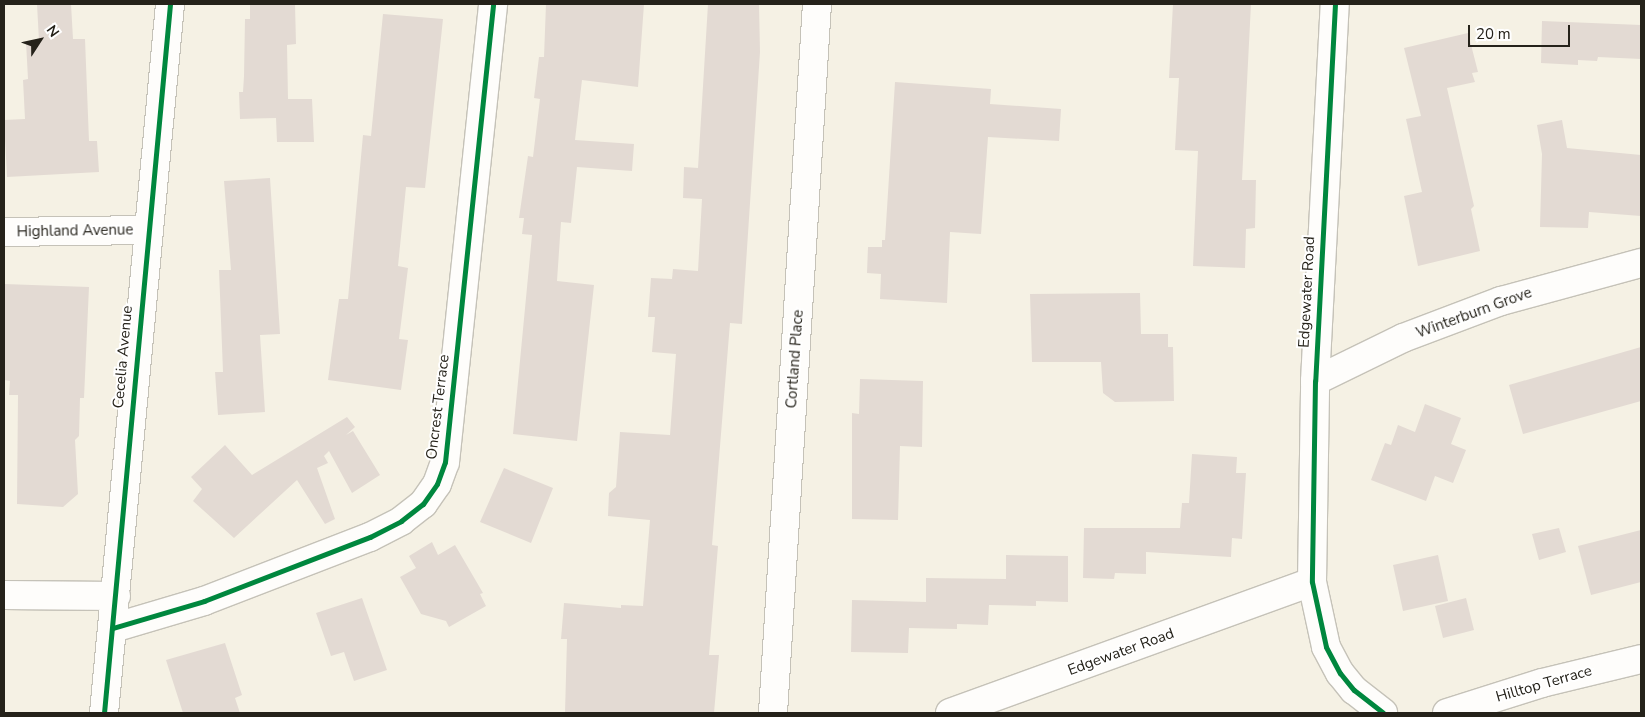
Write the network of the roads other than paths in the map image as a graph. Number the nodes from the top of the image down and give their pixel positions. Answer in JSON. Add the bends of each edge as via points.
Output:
{"nodes":[{"id":1,"x":170,"y":4,"type":"edge"},
{"id":2,"x":493,"y":4,"type":"edge"},
{"id":3,"x":817,"y":4,"type":"edge"},
{"id":4,"x":1336,"y":4,"type":"edge"},
{"id":5,"x":146,"y":230,"type":"junction"},
{"id":6,"x":4,"y":232,"type":"edge"},
{"id":7,"x":1641,"y":263,"type":"edge"},
{"id":8,"x":1314,"y":382,"type":"junction"},
{"id":9,"x":1312,"y":582,"type":"junction"},
{"id":10,"x":4,"y":595,"type":"edge"},
{"id":11,"x":116,"y":596,"type":"junction"},
{"id":12,"x":113,"y":628,"type":"junction"},
{"id":13,"x":1641,"y":659,"type":"edge"},
{"id":14,"x":104,"y":713,"type":"edge"},
{"id":15,"x":773,"y":713,"type":"edge"},
{"id":16,"x":950,"y":713,"type":"edge"},
{"id":17,"x":1383,"y":713,"type":"edge"},
{"id":18,"x":1447,"y":713,"type":"edge"}],
"edges":[{"from":1,"to":5,"type":"street","name":"Cecelia Avenue"},
{"from":2,"to":12,"type":"street","name":"Oncrest Terrace","via":[[445,462],[437,484],[423,504],[401,521],[370,537],[204,601]]},
{"from":3,"to":15,"type":"street","name":"Cortland Place"},
{"from":4,"to":8,"type":"street","name":"Edgewater Road"},
{"from":5,"to":6,"type":"street","name":"Highland Avenue"},
{"from":5,"to":11,"type":"street","name":"Cecelia Avenue"},
{"from":7,"to":8,"type":"street","name":"Winterburn Grove","via":[[1501,301],[1403,338]]},
{"from":8,"to":9,"type":"street","name":"Edgewater Road"},
{"from":9,"to":16,"type":"street","name":"Edgewater Road"},
{"from":9,"to":17,"type":"street","via":[[1326,647],[1340,673],[1354,690]]},
{"from":10,"to":11,"type":"street"},
{"from":11,"to":12,"type":"street","name":"Cecelia Avenue"},
{"from":12,"to":14,"type":"street","name":"Cecelia Avenue"},
{"from":13,"to":18,"type":"street","name":"Hilltop Terrace","via":[[1542,683]]}]}
